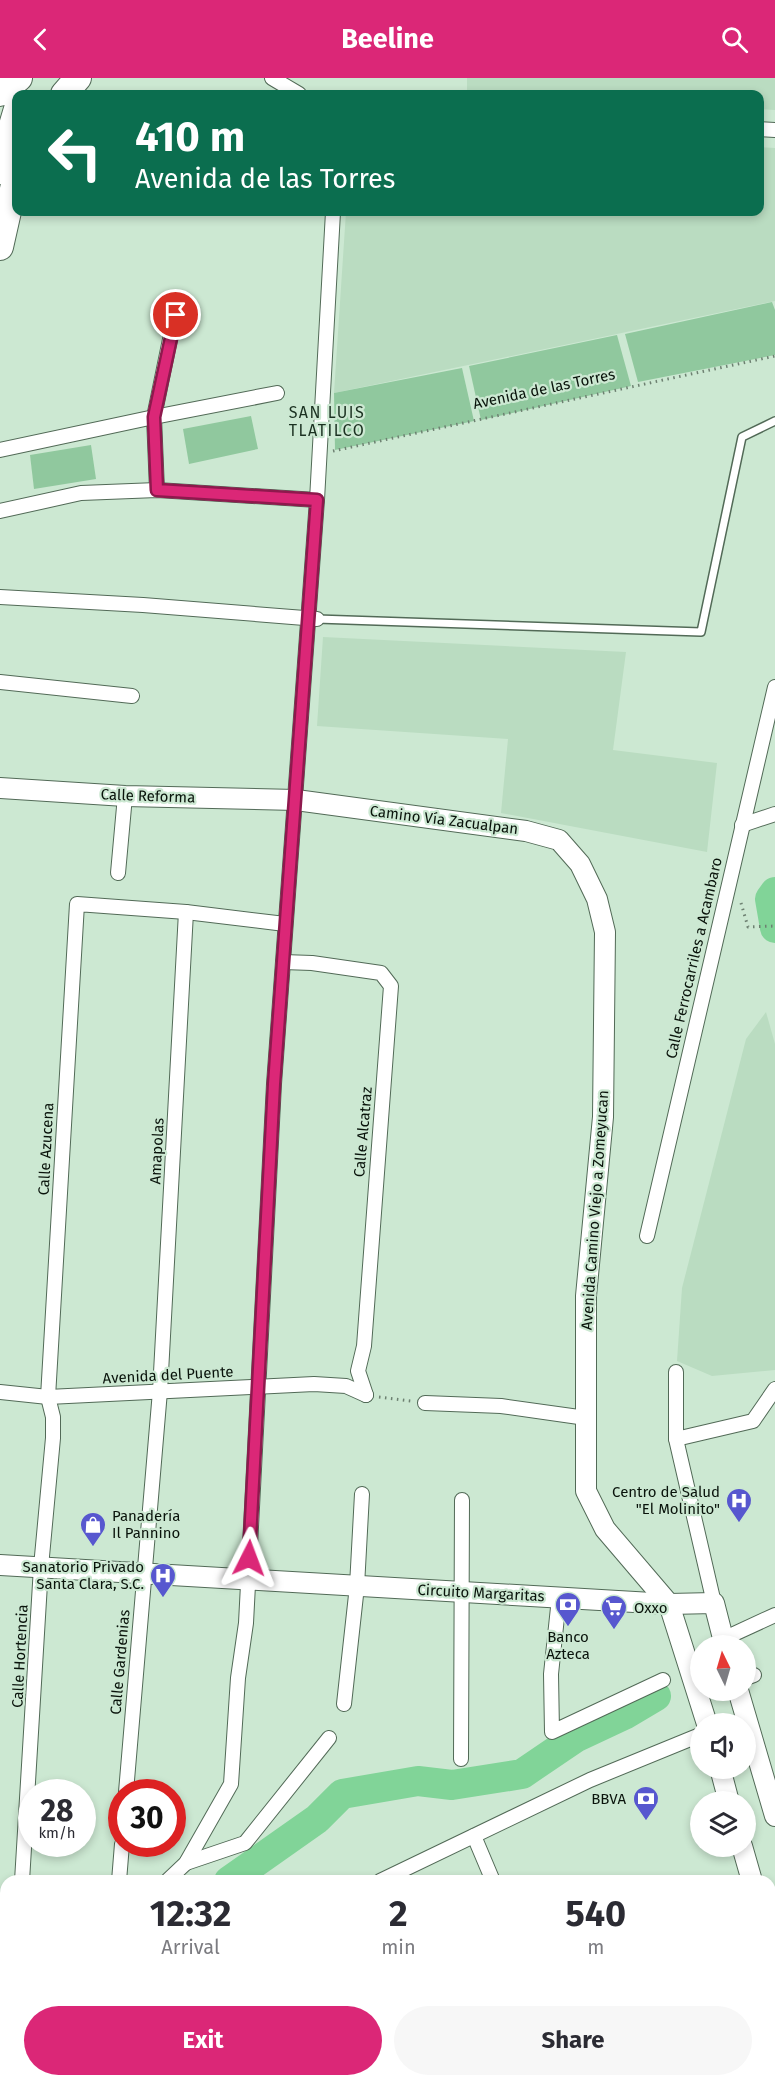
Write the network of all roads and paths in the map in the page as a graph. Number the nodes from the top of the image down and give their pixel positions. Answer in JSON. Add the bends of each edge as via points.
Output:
{"nodes":[{"id":1,"x":19,"y":78,"type":"edge"},
{"id":2,"x":78,"y":78,"type":"edge"},
{"id":3,"x":272,"y":78,"type":"edge"},
{"id":4,"x":68,"y":90,"type":"edge"},
{"id":5,"x":292,"y":90,"type":"edge"},
{"id":6,"x":0,"y":93,"type":"edge"},
{"id":7,"x":12,"y":115,"type":"edge"},
{"id":8,"x":0,"y":155,"type":"edge"},
{"id":9,"x":12,"y":157,"type":"edge"},
{"id":10,"x":0,"y":171,"type":"edge"},
{"id":11,"x":12,"y":194,"type":"edge"},
{"id":12,"x":333,"y":216,"type":"edge"},
{"id":13,"x":0,"y":247,"type":"edge"},
{"id":14,"x":176,"y":315,"type":"dead end"},
{"id":15,"x":775,"y":356,"type":"edge"},
{"id":16,"x":277,"y":393,"type":"dead end"},
{"id":17,"x":154,"y":417,"type":"junction"},
{"id":18,"x":775,"y":421,"type":"edge"},
{"id":19,"x":0,"y":450,"type":"edge"},
{"id":20,"x":320,"y":454,"type":"junction"},
{"id":21,"x":157,"y":490,"type":"junction"},
{"id":22,"x":317,"y":500,"type":"junction"},
{"id":23,"x":0,"y":511,"type":"edge"},
{"id":24,"x":0,"y":597,"type":"edge"},
{"id":25,"x":312,"y":619,"type":"junction"},
{"id":26,"x":0,"y":682,"type":"edge"},
{"id":27,"x":775,"y":687,"type":"edge"},
{"id":28,"x":132,"y":696,"type":"dead end"},
{"id":29,"x":0,"y":788,"type":"edge"},
{"id":30,"x":125,"y":796,"type":"junction"},
{"id":31,"x":296,"y":800,"type":"junction"},
{"id":32,"x":775,"y":814,"type":"edge"},
{"id":33,"x":742,"y":825,"type":"junction"},
{"id":34,"x":580,"y":864,"type":"joint"},
{"id":35,"x":118,"y":873,"type":"dead end"},
{"id":36,"x":186,"y":912,"type":"junction"},
{"id":37,"x":285,"y":924,"type":"junction"},
{"id":38,"x":775,"y":926,"type":"edge"},
{"id":39,"x":748,"y":927,"type":"dead end"},
{"id":40,"x":283,"y":962,"type":"junction"},
{"id":41,"x":647,"y":1236,"type":"dead end"},
{"id":42,"x":676,"y":1372,"type":"dead end"},
{"id":43,"x":258,"y":1387,"type":"junction"},
{"id":44,"x":775,"y":1389,"type":"edge"},
{"id":45,"x":160,"y":1391,"type":"junction"},
{"id":46,"x":0,"y":1392,"type":"edge"},
{"id":47,"x":366,"y":1395,"type":"junction"},
{"id":48,"x":48,"y":1397,"type":"junction"},
{"id":49,"x":425,"y":1402,"type":"joint"},
{"id":50,"x":586,"y":1418,"type":"junction"},
{"id":51,"x":676,"y":1439,"type":"junction"},
{"id":52,"x":362,"y":1494,"type":"dead end"},
{"id":53,"x":462,"y":1500,"type":"dead end"},
{"id":54,"x":0,"y":1564,"type":"edge"},
{"id":55,"x":41,"y":1567,"type":"junction"},
{"id":56,"x":143,"y":1574,"type":"junction"},
{"id":57,"x":248,"y":1580,"type":"junction"},
{"id":58,"x":357,"y":1586,"type":"junction"},
{"id":59,"x":462,"y":1592,"type":"junction"},
{"id":60,"x":559,"y":1598,"type":"junction"},
{"id":61,"x":669,"y":1604,"type":"junction"},
{"id":62,"x":714,"y":1604,"type":"junction"},
{"id":63,"x":775,"y":1616,"type":"edge"},
{"id":64,"x":722,"y":1635,"type":"edge"},
{"id":65,"x":738,"y":1635,"type":"edge"},
{"id":66,"x":663,"y":1680,"type":"dead end"},
{"id":67,"x":741,"y":1701,"type":"edge"},
{"id":68,"x":344,"y":1704,"type":"dead end"},
{"id":69,"x":704,"y":1713,"type":"edge"},
{"id":70,"x":328,"y":1738,"type":"dead end"},
{"id":71,"x":690,"y":1739,"type":"edge"},
{"id":72,"x":461,"y":1759,"type":"dead end"},
{"id":73,"x":127,"y":1779,"type":"edge"},
{"id":74,"x":775,"y":1816,"type":"edge"},
{"id":75,"x":474,"y":1836,"type":"junction"},
{"id":76,"x":121,"y":1857,"type":"edge"},
{"id":77,"x":745,"y":1857,"type":"edge"},
{"id":78,"x":186,"y":1863,"type":"junction"},
{"id":79,"x":22,"y":1875,"type":"edge"},
{"id":80,"x":119,"y":1875,"type":"edge"},
{"id":81,"x":173,"y":1875,"type":"edge"},
{"id":82,"x":393,"y":1875,"type":"edge"},
{"id":83,"x":490,"y":1875,"type":"edge"},
{"id":84,"x":750,"y":1875,"type":"edge"}],
"edges":[{"from":1,"to":6,"type":"highway"},
{"from":2,"to":4,"type":"highway"},
{"from":3,"to":5,"type":"street"},
{"from":7,"to":8,"type":"street"},
{"from":9,"to":10,"type":"highway"},
{"from":11,"to":13,"type":"highway"},
{"from":12,"to":20,"type":"street"},
{"from":14,"to":17,"type":"street"},
{"from":15,"to":20,"type":"path","name":"Avenida de las Torres"},
{"from":16,"to":17,"type":"street"},
{"from":17,"to":19,"type":"street"},
{"from":17,"to":21,"type":"street"},
{"from":18,"to":25,"type":"lane","via":[[742,437],[701,632]]},
{"from":20,"to":22,"type":"street"},
{"from":21,"to":22,"type":"street"},
{"from":21,"to":23,"type":"street","via":[[81,493]]},
{"from":22,"to":25,"type":"street"},
{"from":24,"to":25,"type":"street"},
{"from":25,"to":31,"type":"street"},
{"from":26,"to":28,"type":"street"},
{"from":27,"to":33,"type":"street","name":"Calle Ferrocarriles a Acambaro"},
{"from":29,"to":30,"type":"street","name":"Calle Reforma"},
{"from":30,"to":31,"type":"street","name":"Calle Reforma"},
{"from":30,"to":35,"type":"street"},
{"from":31,"to":34,"type":"street","name":"Camino Vía Zacualpan","via":[[526,831],[560,840]]},
{"from":31,"to":37,"type":"street"},
{"from":32,"to":33,"type":"street"},
{"from":33,"to":41,"type":"street","name":"Calle Ferrocarriles a Acambaro"},
{"from":34,"to":50,"type":"street","name":"Avenida Camino Viejo a Zomeyucan","via":[[597,899],[605,932],[603,1117],[586,1296]]},
{"from":36,"to":37,"type":"street"},
{"from":36,"to":45,"type":"street","name":"Amapolas"},
{"from":36,"to":48,"type":"street","name":"Calle Azucena","via":[[77,904]]},
{"from":37,"to":40,"type":"street"},
{"from":38,"to":39,"type":"path"},
{"from":40,"to":43,"type":"street"},
{"from":40,"to":47,"type":"street","name":"Calle Alcatraz","via":[[381,973],[391,986],[365,1334],[358,1371]]},
{"from":42,"to":51,"type":"street"},
{"from":43,"to":45,"type":"street","name":"Avenida del Puente"},
{"from":43,"to":47,"type":"street","name":"Avenida del Puente","via":[[346,1386]]},
{"from":43,"to":57,"type":"street"},
{"from":44,"to":51,"type":"street","via":[[753,1421]]},
{"from":45,"to":48,"type":"street","name":"Avenida del Puente"},
{"from":45,"to":56,"type":"street","name":"Calle Gardenias"},
{"from":46,"to":48,"type":"street","name":"Avenida del Puente"},
{"from":47,"to":49,"type":"path"},
{"from":48,"to":55,"type":"street","name":"Calle Hortencia","via":[[53,1417]]},
{"from":49,"to":50,"type":"street","via":[[501,1406]]},
{"from":50,"to":61,"type":"street","name":"Avenida Camino Viejo a Zomeyucan","via":[[586,1491],[605,1529]]},
{"from":51,"to":62,"type":"street"},
{"from":52,"to":58,"type":"street"},
{"from":53,"to":59,"type":"street"},
{"from":54,"to":55,"type":"street","name":"Circuito Margaritas"},
{"from":55,"to":56,"type":"street","name":"Circuito Margaritas"},
{"from":55,"to":79,"type":"street","name":"Calle Hortencia"},
{"from":56,"to":57,"type":"street","name":"Circuito Margaritas"},
{"from":56,"to":73,"type":"street","name":"Calle Gardenias"},
{"from":57,"to":58,"type":"street","name":"Circuito Margaritas"},
{"from":57,"to":78,"type":"street","via":[[231,1784]]},
{"from":58,"to":59,"type":"street","name":"Circuito Margaritas"},
{"from":58,"to":68,"type":"street"},
{"from":59,"to":60,"type":"street","name":"Circuito Margaritas"},
{"from":59,"to":72,"type":"street"},
{"from":60,"to":61,"type":"street","name":"Circuito Margaritas"},
{"from":60,"to":66,"type":"street","via":[[551,1674],[552,1732]]},
{"from":61,"to":62,"type":"street","name":"Circuito Margaritas"},
{"from":61,"to":69,"type":"street"},
{"from":62,"to":64,"type":"street"},
{"from":63,"to":65,"type":"street"},
{"from":67,"to":74,"type":"street"},
{"from":70,"to":78,"type":"street","via":[[245,1843]]},
{"from":71,"to":75,"type":"street","via":[[591,1780]]},
{"from":75,"to":82,"type":"street"},
{"from":75,"to":83,"type":"street"},
{"from":76,"to":80,"type":"street"},
{"from":77,"to":84,"type":"street"},
{"from":78,"to":81,"type":"street"}]}
